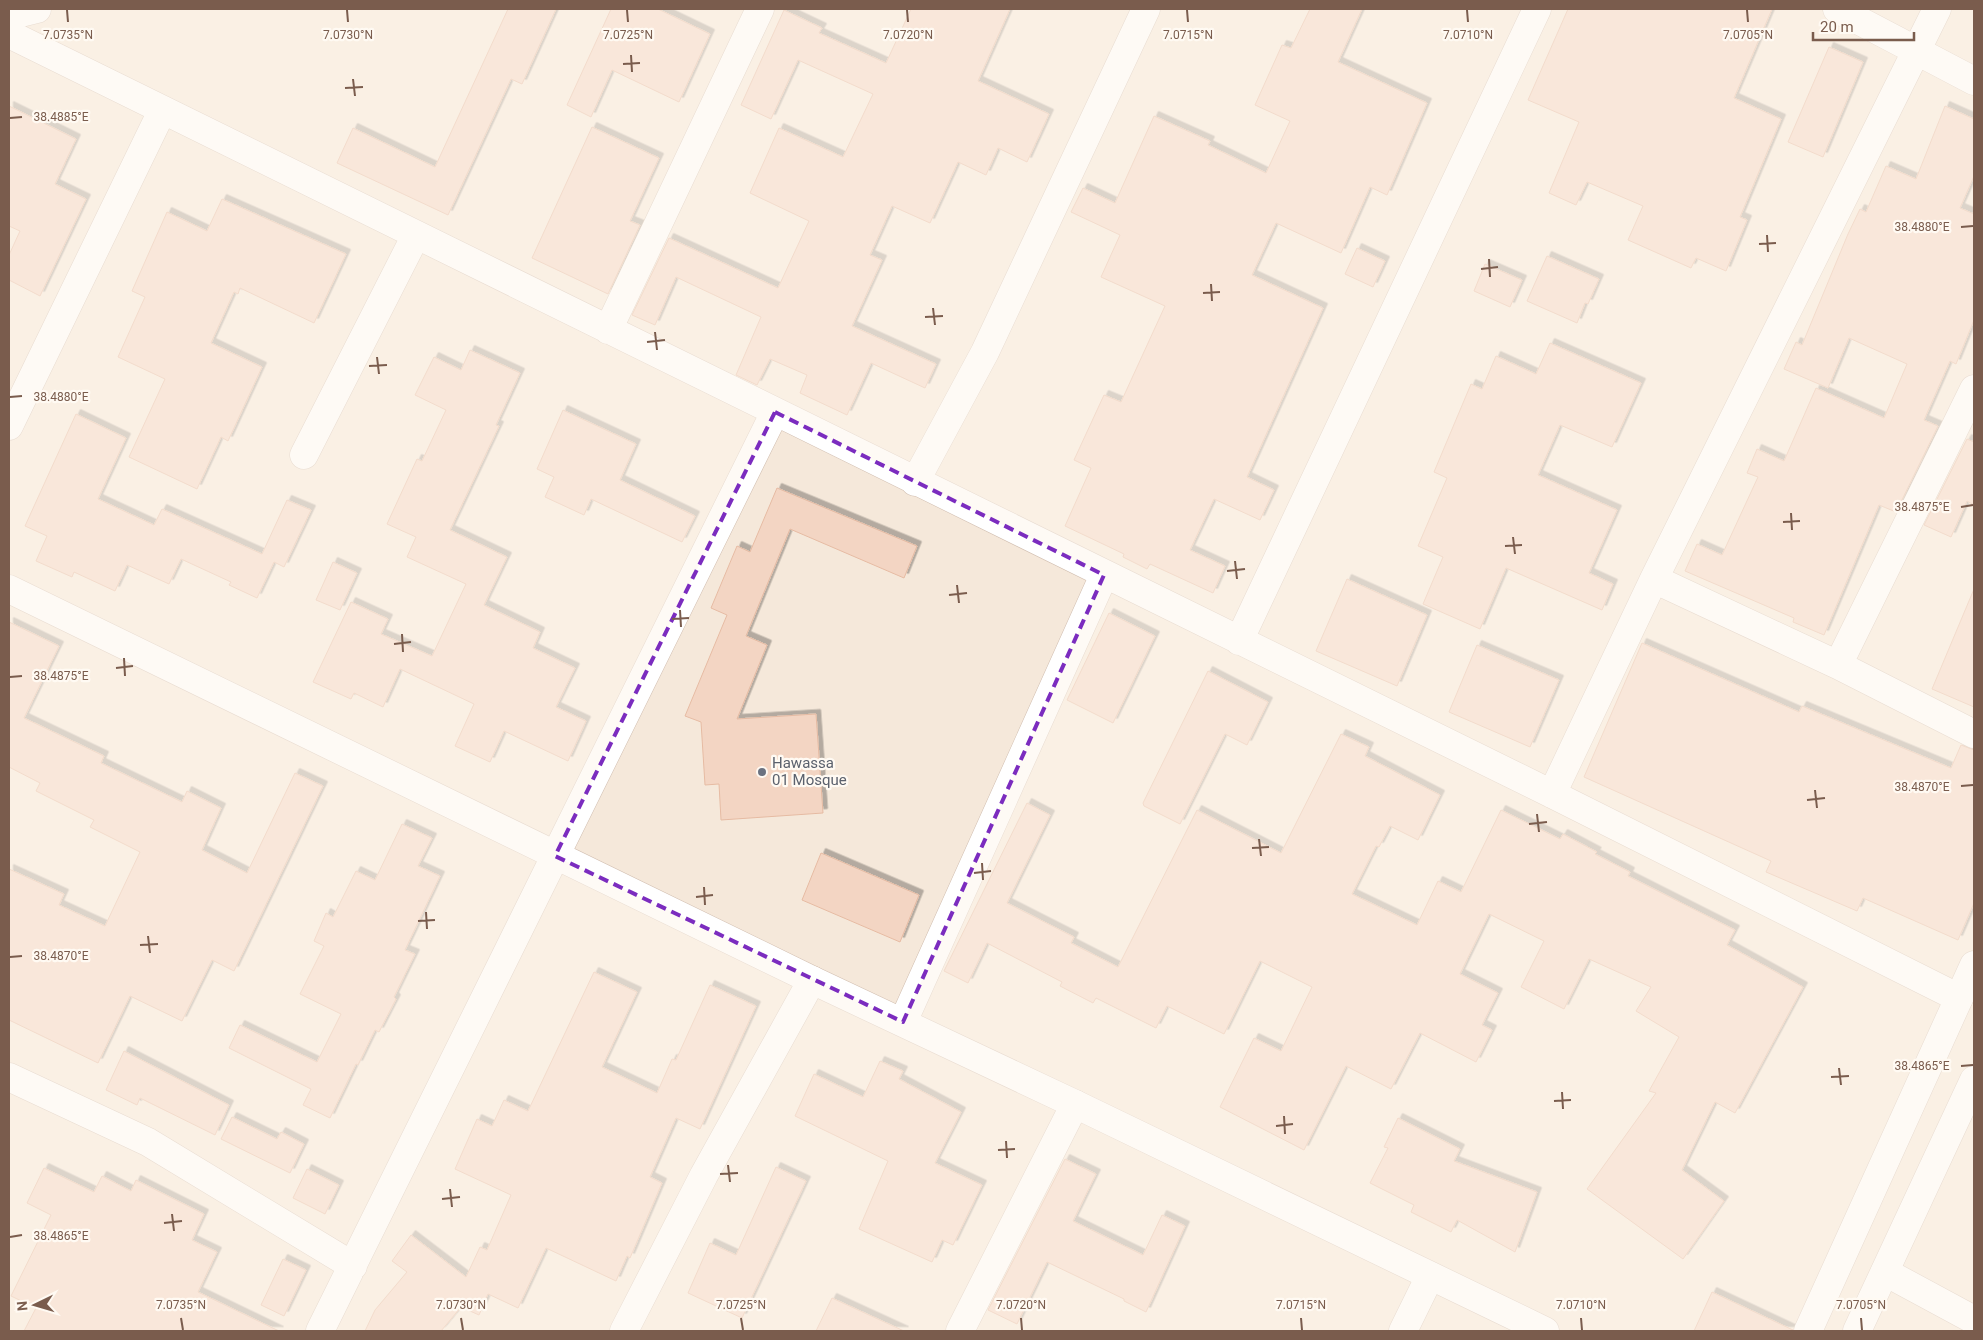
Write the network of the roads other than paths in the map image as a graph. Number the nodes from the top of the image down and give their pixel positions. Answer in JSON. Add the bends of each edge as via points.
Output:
{"nodes":[{"id":1,"x":37,"y":9,"type":"edge"},
{"id":2,"x":760,"y":9,"type":"edge"},
{"id":3,"x":1146,"y":9,"type":"edge"},
{"id":4,"x":1537,"y":9,"type":"edge"},
{"id":5,"x":1837,"y":9,"type":"edge"},
{"id":6,"x":1937,"y":9,"type":"edge"},
{"id":7,"x":9,"y":16,"type":"edge"},
{"id":8,"x":9,"y":34,"type":"edge"},
{"id":9,"x":1917,"y":50,"type":"junction"},
{"id":10,"x":1974,"y":81,"type":"edge"},
{"id":11,"x":162,"y":111,"type":"junction"},
{"id":12,"x":416,"y":235,"type":"junction"},
{"id":13,"x":608,"y":330,"type":"junction"},
{"id":14,"x":1974,"y":389,"type":"edge"},
{"id":15,"x":775,"y":412,"type":"junction"},
{"id":16,"x":9,"y":426,"type":"edge"},
{"id":17,"x":304,"y":455,"type":"dead end"},
{"id":18,"x":915,"y":482,"type":"junction"},
{"id":19,"x":1104,"y":575,"type":"junction"},
{"id":20,"x":1654,"y":579,"type":"junction"},
{"id":21,"x":9,"y":589,"type":"edge"},
{"id":22,"x":1239,"y":641,"type":"junction"},
{"id":23,"x":1838,"y":665,"type":"junction"},
{"id":24,"x":1974,"y":734,"type":"edge"},
{"id":25,"x":1552,"y":794,"type":"junction"},
{"id":26,"x":555,"y":856,"type":"junction"},
{"id":27,"x":1974,"y":965,"type":"edge"},
{"id":28,"x":812,"y":980,"type":"junction"},
{"id":29,"x":1959,"y":998,"type":"junction"},
{"id":30,"x":903,"y":1022,"type":"junction"},
{"id":31,"x":9,"y":1077,"type":"edge"},
{"id":32,"x":1974,"y":1080,"type":"edge"},
{"id":33,"x":1076,"y":1104,"type":"junction"},
{"id":34,"x":353,"y":1266,"type":"junction"},
{"id":35,"x":1885,"y":1272,"type":"junction"},
{"id":36,"x":1430,"y":1276,"type":"junction"},
{"id":37,"x":1974,"y":1320,"type":"edge"},
{"id":38,"x":320,"y":1331,"type":"edge"},
{"id":39,"x":624,"y":1331,"type":"edge"},
{"id":40,"x":960,"y":1331,"type":"edge"},
{"id":41,"x":1402,"y":1331,"type":"edge"},
{"id":42,"x":1545,"y":1331,"type":"edge"},
{"id":43,"x":1808,"y":1331,"type":"edge"},
{"id":44,"x":1857,"y":1331,"type":"edge"}],
"edges":[{"from":1,"to":7,"type":"street"},
{"from":2,"to":13,"type":"street"},
{"from":3,"to":18,"type":"street","via":[[985,352]]},
{"from":4,"to":22,"type":"street"},
{"from":5,"to":9,"type":"street"},
{"from":6,"to":9,"type":"street"},
{"from":8,"to":11,"type":"street"},
{"from":9,"to":10,"type":"street"},
{"from":9,"to":20,"type":"street"},
{"from":11,"to":12,"type":"street"},
{"from":11,"to":16,"type":"street"},
{"from":12,"to":13,"type":"street"},
{"from":12,"to":17,"type":"street"},
{"from":13,"to":15,"type":"street"},
{"from":14,"to":23,"type":"street"},
{"from":15,"to":18,"type":"street"},
{"from":15,"to":26,"type":"street"},
{"from":18,"to":19,"type":"street"},
{"from":19,"to":22,"type":"street"},
{"from":19,"to":30,"type":"street"},
{"from":20,"to":23,"type":"street"},
{"from":20,"to":25,"type":"street"},
{"from":21,"to":26,"type":"street"},
{"from":22,"to":25,"type":"street"},
{"from":23,"to":24,"type":"street"},
{"from":25,"to":29,"type":"street"},
{"from":26,"to":28,"type":"street"},
{"from":26,"to":34,"type":"street"},
{"from":27,"to":29,"type":"street"},
{"from":28,"to":30,"type":"street"},
{"from":28,"to":39,"type":"street","via":[[704,1175]]},
{"from":29,"to":43,"type":"street"},
{"from":30,"to":33,"type":"street"},
{"from":31,"to":34,"type":"street","via":[[148,1142]]},
{"from":32,"to":35,"type":"street"},
{"from":33,"to":36,"type":"street"},
{"from":33,"to":40,"type":"street"},
{"from":34,"to":38,"type":"street"},
{"from":35,"to":37,"type":"street"},
{"from":35,"to":44,"type":"street"},
{"from":36,"to":41,"type":"street"},
{"from":36,"to":42,"type":"street"}]}
